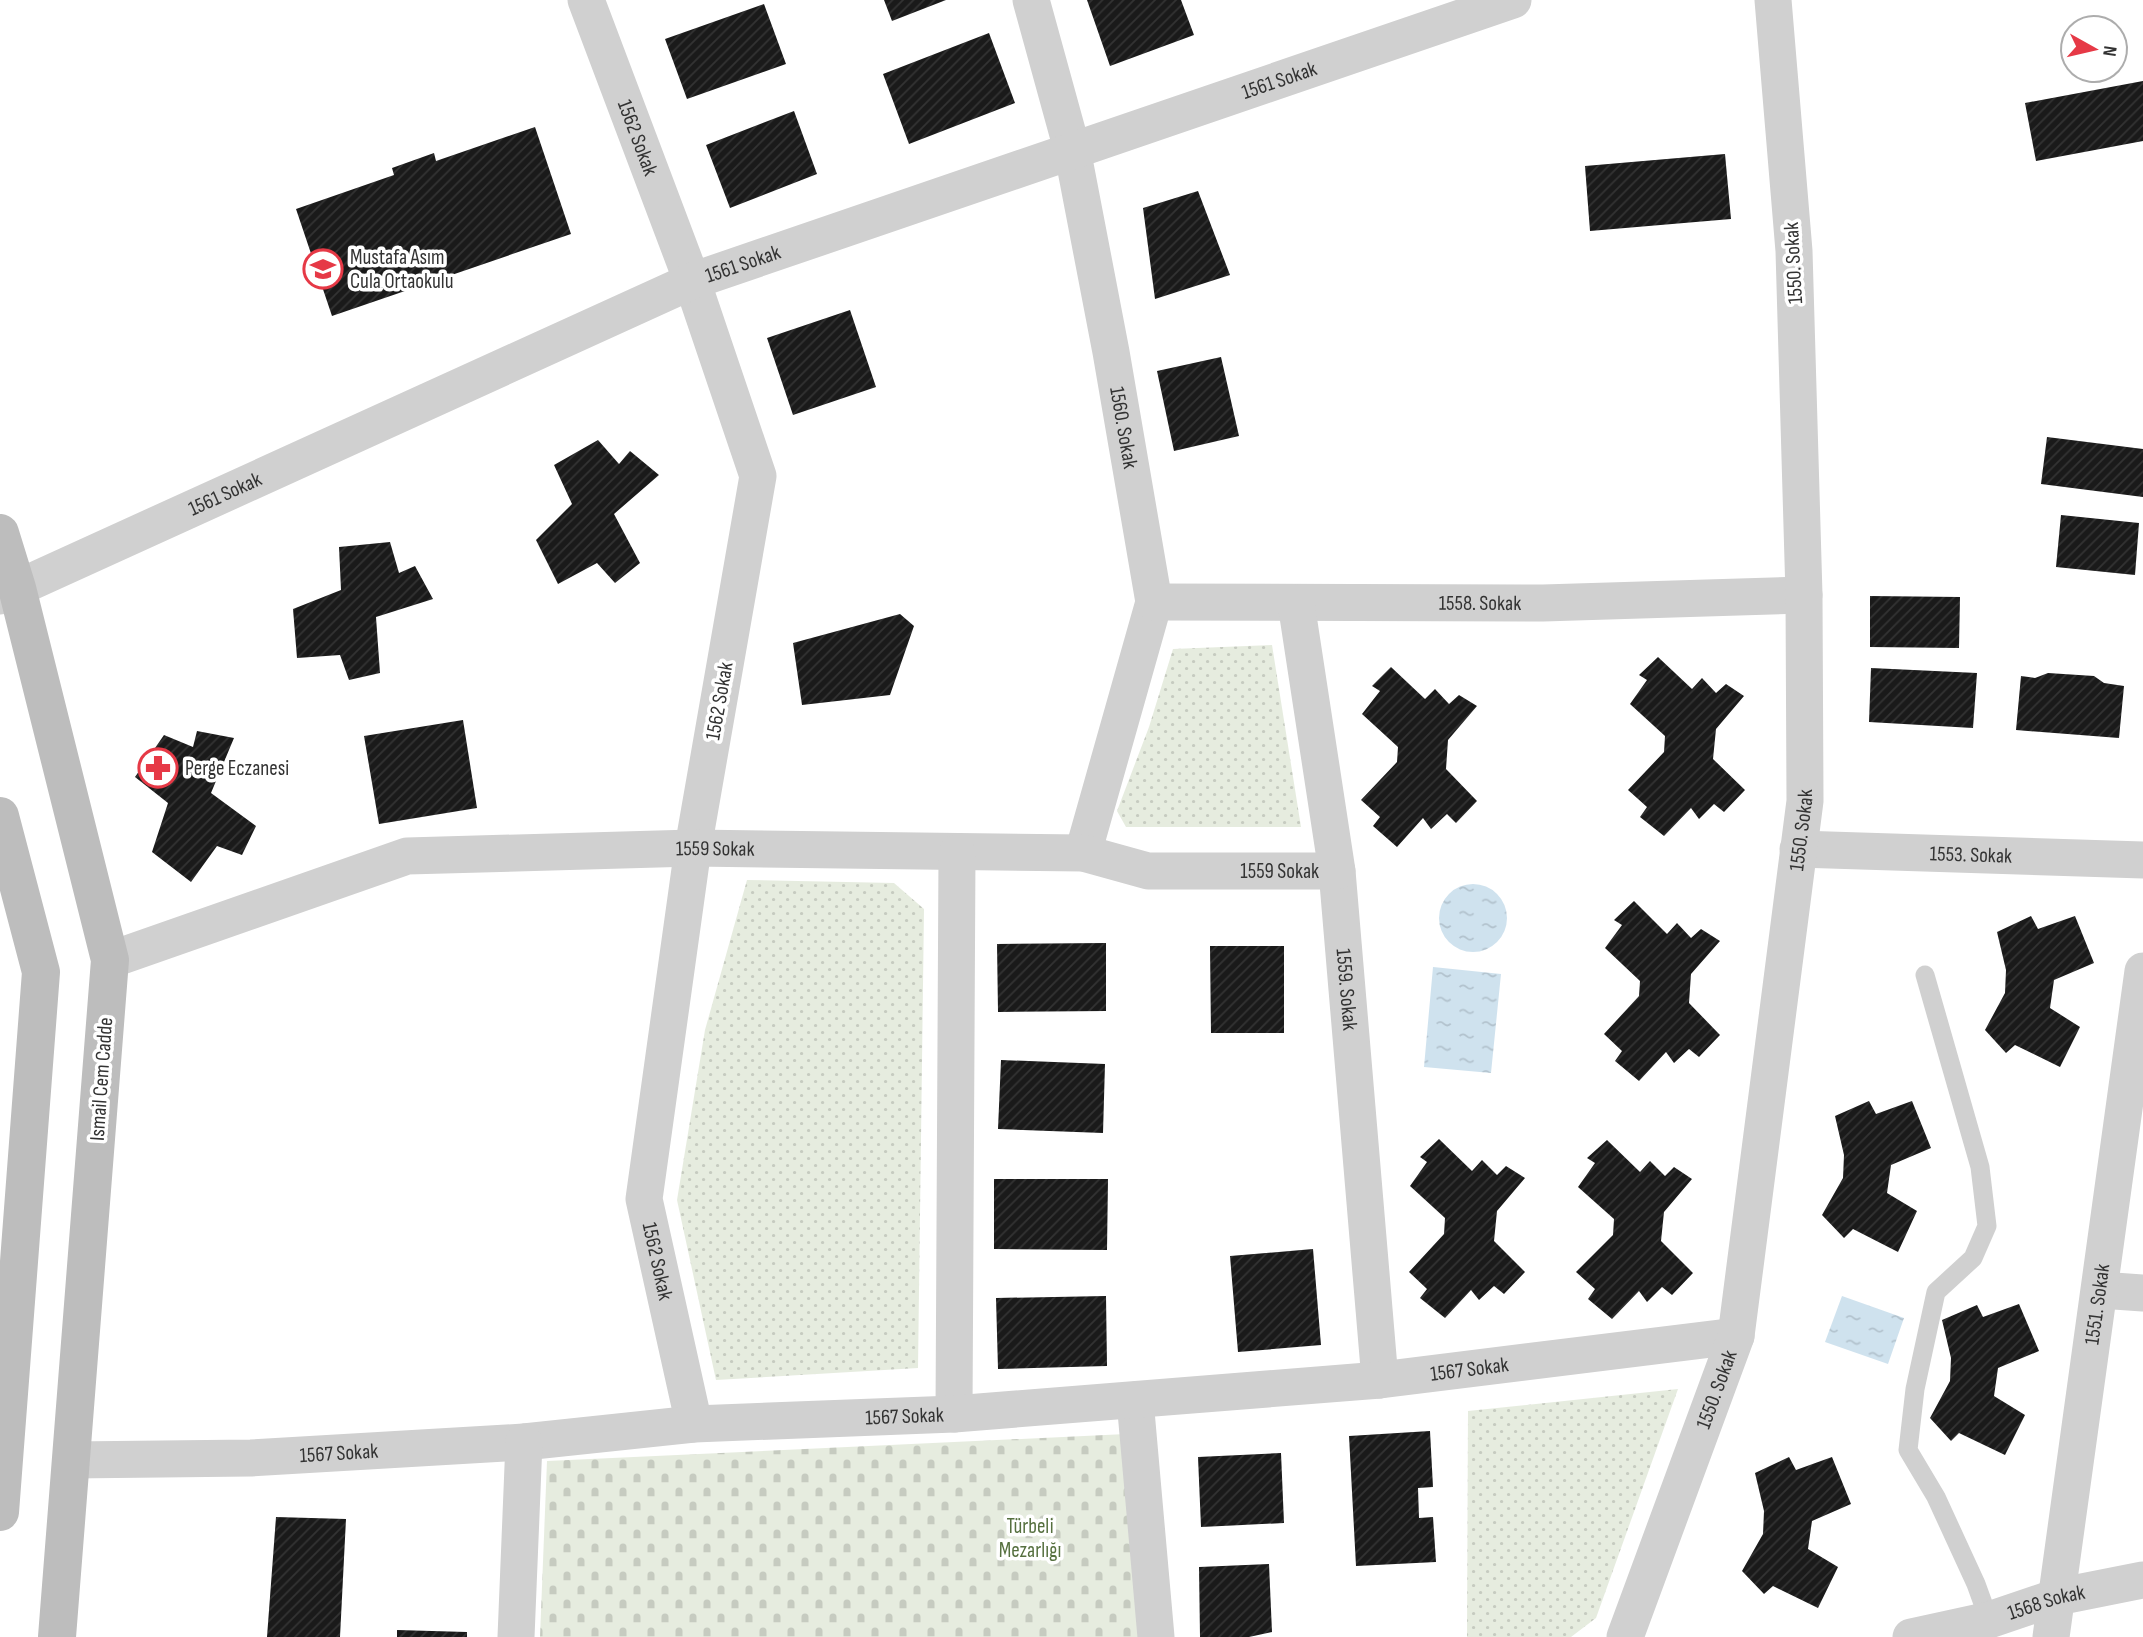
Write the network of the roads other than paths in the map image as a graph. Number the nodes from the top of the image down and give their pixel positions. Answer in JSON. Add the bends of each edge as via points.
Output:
{"nodes":[{"id":1,"x":586,"y":0,"type":"edge"},
{"id":2,"x":1031,"y":0,"type":"edge"},
{"id":3,"x":1513,"y":0,"type":"edge"},
{"id":4,"x":1773,"y":0,"type":"edge"},
{"id":5,"x":1072,"y":149,"type":"junction"},
{"id":6,"x":692,"y":281,"type":"junction"},
{"id":7,"x":0,"y":533,"type":"edge"},
{"id":8,"x":8,"y":592,"type":"edge"},
{"id":9,"x":1804,"y":595,"type":"junction"},
{"id":10,"x":1154,"y":602,"type":"junction"},
{"id":11,"x":1296,"y":603,"type":"junction"},
{"id":12,"x":0,"y":816,"type":"edge"},
{"id":13,"x":693,"y":848,"type":"junction"},
{"id":14,"x":1798,"y":849,"type":"junction"},
{"id":15,"x":957,"y":853,"type":"junction"},
{"id":16,"x":1083,"y":853,"type":"junction"},
{"id":17,"x":2143,"y":860,"type":"edge"},
{"id":18,"x":1336,"y":871,"type":"junction"},
{"id":19,"x":110,"y":960,"type":"junction"},
{"id":20,"x":2143,"y":971,"type":"edge"},
{"id":21,"x":1925,"y":975,"type":"dead end"},
{"id":22,"x":2100,"y":1290,"type":"junction"},
{"id":23,"x":2143,"y":1293,"type":"edge"},
{"id":24,"x":1736,"y":1336,"type":"junction"},
{"id":25,"x":1380,"y":1380,"type":"junction"},
{"id":26,"x":1135,"y":1400,"type":"junction"},
{"id":27,"x":954,"y":1414,"type":"junction"},
{"id":28,"x":694,"y":1424,"type":"junction"},
{"id":29,"x":524,"y":1442,"type":"junction"},
{"id":30,"x":2,"y":1450,"type":"edge"},
{"id":31,"x":71,"y":1460,"type":"junction"},
{"id":32,"x":0,"y":1512,"type":"edge"},
{"id":33,"x":2143,"y":1580,"type":"edge"},
{"id":34,"x":2057,"y":1597,"type":"junction"},
{"id":35,"x":1989,"y":1620,"type":"junction"},
{"id":36,"x":57,"y":1637,"type":"edge"},
{"id":37,"x":516,"y":1637,"type":"edge"},
{"id":38,"x":1156,"y":1637,"type":"edge"},
{"id":39,"x":1625,"y":1637,"type":"edge"},
{"id":40,"x":1910,"y":1637,"type":"edge"},
{"id":41,"x":2051,"y":1637,"type":"edge"}],
"edges":[{"from":1,"to":6,"type":"street","name":"1562 Sokak"},
{"from":2,"to":5,"type":"street","name":"1560. Sokak"},
{"from":3,"to":5,"type":"street","name":"1561 Sokak"},
{"from":4,"to":9,"type":"street","name":"1550. Sokak","via":[[1794,251]]},
{"from":5,"to":6,"type":"street","name":"1561 Sokak"},
{"from":5,"to":10,"type":"street","name":"1560. Sokak"},
{"from":6,"to":8,"type":"street","name":"1561 Sokak"},
{"from":6,"to":13,"type":"street","name":"1562 Sokak","via":[[758,476]]},
{"from":7,"to":8,"type":"main road","name":"Ismail Cem Cadde"},
{"from":8,"to":19,"type":"main road","name":"Ismail Cem Cadde"},
{"from":9,"to":11,"type":"street","name":"1558. Sokak","via":[[1543,603]]},
{"from":9,"to":14,"type":"street","name":"1550. Sokak","via":[[1805,801]]},
{"from":10,"to":11,"type":"street","name":"1558. Sokak"},
{"from":10,"to":16,"type":"street","name":"1560. Sokak"},
{"from":11,"to":18,"type":"street","name":"1559. Sokak"},
{"from":12,"to":30,"type":"main road","via":[[41,972]]},
{"from":13,"to":15,"type":"street","name":"1559 Sokak"},
{"from":13,"to":19,"type":"street","name":"1559 Sokak","via":[[407,856]]},
{"from":13,"to":28,"type":"street","name":"1562 Sokak","via":[[644,1199]]},
{"from":14,"to":17,"type":"street","name":"1553. Sokak"},
{"from":14,"to":24,"type":"street","name":"1550. Sokak"},
{"from":15,"to":16,"type":"street","name":"1559 Sokak"},
{"from":15,"to":27,"type":"street"},
{"from":16,"to":18,"type":"street","name":"1559 Sokak","via":[[1148,872]]},
{"from":18,"to":25,"type":"street","name":"1559. Sokak"},
{"from":19,"to":31,"type":"main road","name":"Ismail Cem Cadde"},
{"from":20,"to":22,"type":"street","name":"1551. Sokak"},
{"from":21,"to":35,"type":"lane","via":[[1980,1167],[1987,1226],[1973,1258],[1936,1292],[1915,1389],[1908,1450],[1936,1497]]},
{"from":22,"to":23,"type":"street"},
{"from":22,"to":34,"type":"street","name":"1551. Sokak"},
{"from":24,"to":25,"type":"street","name":"1567 Sokak"},
{"from":24,"to":39,"type":"street","name":"1550. Sokak"},
{"from":25,"to":26,"type":"street","name":"1567 Sokak"},
{"from":26,"to":27,"type":"street","name":"1567 Sokak"},
{"from":26,"to":38,"type":"street"},
{"from":27,"to":28,"type":"street","name":"1567 Sokak"},
{"from":28,"to":29,"type":"street","name":"1567 Sokak"},
{"from":29,"to":31,"type":"street","name":"1567 Sokak","via":[[251,1458]]},
{"from":29,"to":37,"type":"street"},
{"from":30,"to":32,"type":"main road"},
{"from":31,"to":36,"type":"main road","name":"Ismail Cem Cadde"},
{"from":33,"to":34,"type":"street","name":"1568 Sokak"},
{"from":34,"to":35,"type":"street","name":"1568 Sokak"},
{"from":34,"to":41,"type":"street","name":"1551. Sokak"},
{"from":35,"to":40,"type":"street","name":"1568 Sokak"}]}
